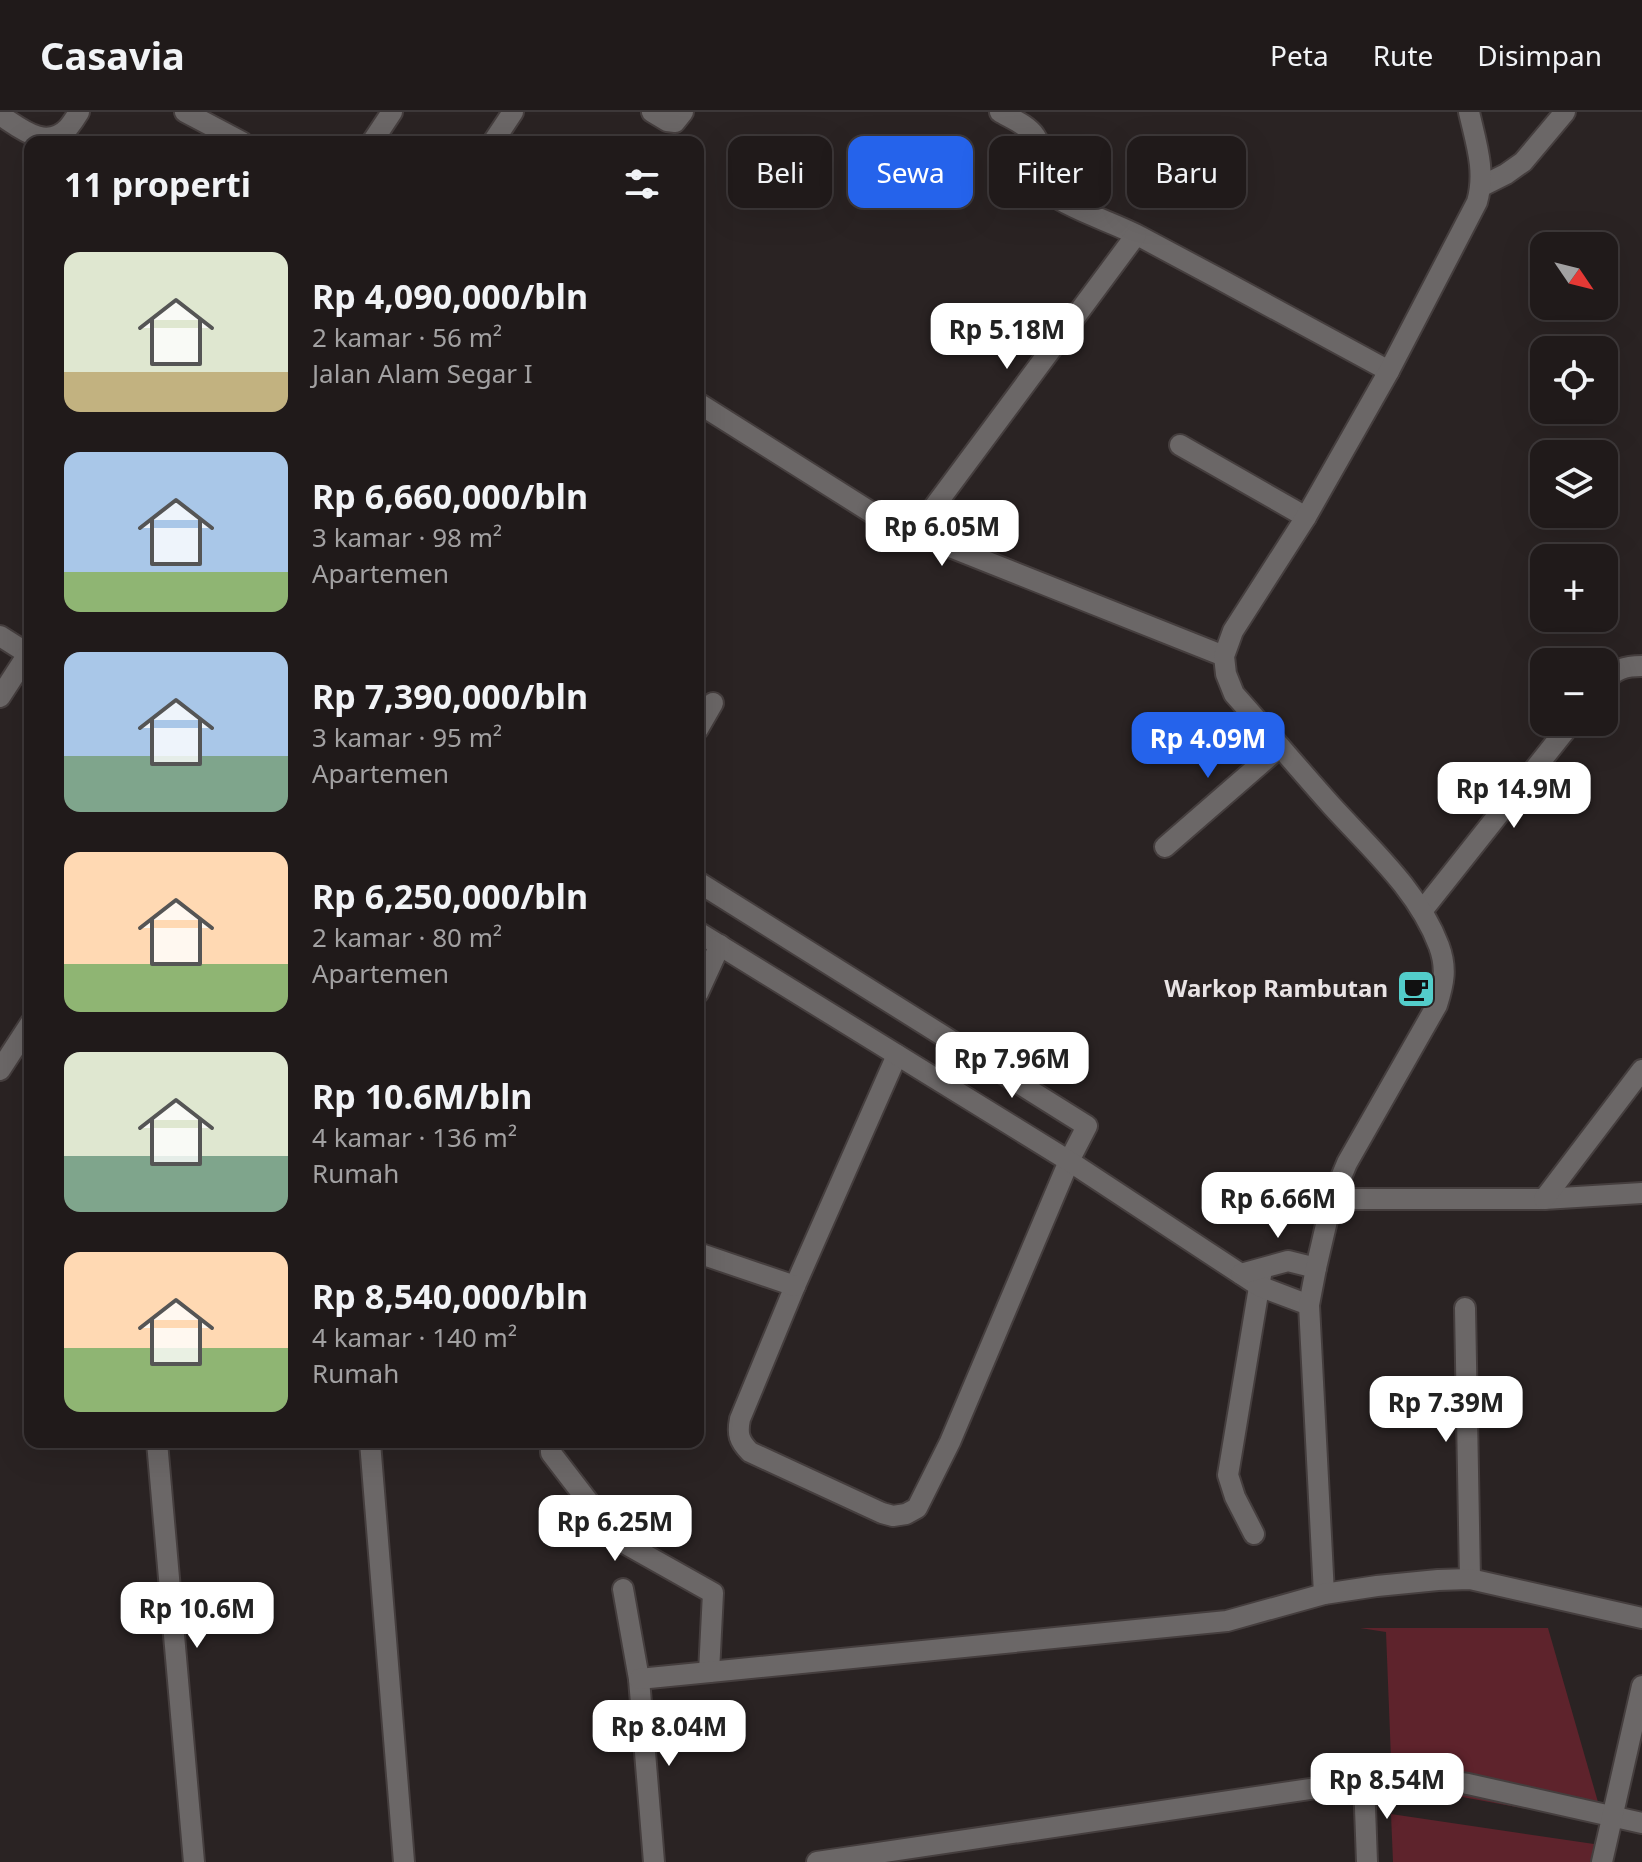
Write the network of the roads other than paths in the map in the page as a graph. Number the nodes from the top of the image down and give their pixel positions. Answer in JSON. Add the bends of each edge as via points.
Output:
{"nodes":[{"id":1,"x":79,"y":112,"type":"edge"},
{"id":2,"x":185,"y":112,"type":"edge"},
{"id":3,"x":392,"y":112,"type":"edge"},
{"id":4,"x":513,"y":112,"type":"edge"},
{"id":5,"x":652,"y":112,"type":"edge"},
{"id":6,"x":683,"y":112,"type":"edge"},
{"id":7,"x":1000,"y":112,"type":"edge"},
{"id":8,"x":1469,"y":112,"type":"edge"},
{"id":9,"x":1565,"y":112,"type":"edge"},
{"id":10,"x":0,"y":115,"type":"edge"},
{"id":11,"x":32,"y":136,"type":"edge"},
{"id":12,"x":55,"y":136,"type":"edge"},
{"id":13,"x":231,"y":136,"type":"edge"},
{"id":14,"x":376,"y":136,"type":"edge"},
{"id":15,"x":497,"y":136,"type":"edge"},
{"id":16,"x":1482,"y":186,"type":"junction"},
{"id":17,"x":1136,"y":235,"type":"junction"},
{"id":18,"x":1389,"y":371,"type":"junction"},
{"id":19,"x":704,"y":407,"type":"edge"},
{"id":20,"x":1180,"y":445,"type":"dead end"},
{"id":21,"x":1306,"y":517,"type":"junction"},
{"id":22,"x":914,"y":534,"type":"junction"},
{"id":23,"x":0,"y":636,"type":"edge"},
{"id":24,"x":24,"y":651,"type":"edge"},
{"id":25,"x":1224,"y":656,"type":"junction"},
{"id":26,"x":24,"y":661,"type":"edge"},
{"id":27,"x":1642,"y":666,"type":"edge"},
{"id":28,"x":1618,"y":669,"type":"edge"},
{"id":29,"x":0,"y":697,"type":"edge"},
{"id":30,"x":713,"y":703,"type":"dead end"},
{"id":31,"x":704,"y":719,"type":"edge"},
{"id":32,"x":1561,"y":736,"type":"edge"},
{"id":33,"x":1280,"y":747,"type":"junction"},
{"id":34,"x":1165,"y":847,"type":"dead end"},
{"id":35,"x":704,"y":886,"type":"edge"},
{"id":36,"x":1422,"y":911,"type":"junction"},
{"id":37,"x":704,"y":936,"type":"edge"},
{"id":38,"x":720,"y":945,"type":"junction"},
{"id":39,"x":704,"y":980,"type":"edge"},
{"id":40,"x":24,"y":1033,"type":"edge"},
{"id":41,"x":897,"y":1055,"type":"junction"},
{"id":42,"x":0,"y":1070,"type":"edge"},
{"id":43,"x":1642,"y":1070,"type":"edge"},
{"id":44,"x":1069,"y":1161,"type":"junction"},
{"id":45,"x":1642,"y":1193,"type":"edge"},
{"id":46,"x":1332,"y":1199,"type":"junction"},
{"id":47,"x":1544,"y":1199,"type":"junction"},
{"id":48,"x":704,"y":1255,"type":"edge"},
{"id":49,"x":1316,"y":1268,"type":"junction"},
{"id":50,"x":1261,"y":1278,"type":"junction"},
{"id":51,"x":795,"y":1286,"type":"junction"},
{"id":52,"x":1309,"y":1305,"type":"junction"},
{"id":53,"x":1465,"y":1308,"type":"dead end"},
{"id":54,"x":158,"y":1448,"type":"edge"},
{"id":55,"x":370,"y":1448,"type":"edge"},
{"id":56,"x":551,"y":1448,"type":"edge"},
{"id":57,"x":1254,"y":1534,"type":"dead end"},
{"id":58,"x":1470,"y":1579,"type":"junction"},
{"id":59,"x":623,"y":1589,"type":"dead end"},
{"id":60,"x":1324,"y":1594,"type":"junction"},
{"id":61,"x":1642,"y":1618,"type":"edge"},
{"id":62,"x":709,"y":1672,"type":"junction"},
{"id":63,"x":639,"y":1679,"type":"junction"},
{"id":64,"x":1642,"y":1686,"type":"edge"},
{"id":65,"x":1364,"y":1781,"type":"junction"},
{"id":66,"x":1613,"y":1817,"type":"junction"},
{"id":67,"x":1642,"y":1823,"type":"edge"},
{"id":68,"x":194,"y":1862,"type":"edge"},
{"id":69,"x":404,"y":1862,"type":"edge"},
{"id":70,"x":654,"y":1862,"type":"edge"},
{"id":71,"x":817,"y":1862,"type":"edge"},
{"id":72,"x":1367,"y":1862,"type":"edge"},
{"id":73,"x":1602,"y":1862,"type":"edge"}],
"edges":[{"from":1,"to":12,"type":"street"},
{"from":2,"to":13,"type":"street"},
{"from":3,"to":14,"type":"street"},
{"from":4,"to":15,"type":"street"},
{"from":5,"to":6,"type":"street","via":[[675,122]]},
{"from":7,"to":17,"type":"street","via":[[1037,139],[1035,174],[1047,191]]},
{"from":8,"to":16,"type":"street"},
{"from":9,"to":16,"type":"street","via":[[1523,162]]},
{"from":10,"to":11,"type":"street"},
{"from":16,"to":18,"type":"street"},
{"from":17,"to":18,"type":"street"},
{"from":17,"to":22,"type":"street"},
{"from":18,"to":21,"type":"street"},
{"from":19,"to":22,"type":"street"},
{"from":20,"to":21,"type":"street"},
{"from":21,"to":25,"type":"street","via":[[1233,631]]},
{"from":22,"to":25,"type":"street"},
{"from":23,"to":24,"type":"street"},
{"from":25,"to":33,"type":"street","via":[[1234,694]]},
{"from":26,"to":29,"type":"street"},
{"from":27,"to":28,"type":"street"},
{"from":30,"to":31,"type":"street"},
{"from":32,"to":36,"type":"street"},
{"from":33,"to":34,"type":"street"},
{"from":33,"to":36,"type":"street","via":[[1391,869]]},
{"from":35,"to":44,"type":"street","via":[[1087,1126]]},
{"from":36,"to":46,"type":"street","via":[[1443,961],[1441,994]]},
{"from":37,"to":38,"type":"street"},
{"from":38,"to":39,"type":"street"},
{"from":38,"to":41,"type":"street"},
{"from":40,"to":42,"type":"street"},
{"from":41,"to":44,"type":"street"},
{"from":41,"to":51,"type":"street"},
{"from":43,"to":47,"type":"street"},
{"from":44,"to":50,"type":"street","via":[[1241,1274]]},
{"from":44,"to":51,"type":"street","via":[[950,1442],[917,1508],[906,1514],[882,1513],[750,1452],[740,1442],[740,1419]]},
{"from":45,"to":47,"type":"street"},
{"from":46,"to":47,"type":"street"},
{"from":46,"to":49,"type":"street"},
{"from":48,"to":51,"type":"street"},
{"from":49,"to":50,"type":"street","via":[[1288,1261]]},
{"from":49,"to":52,"type":"street"},
{"from":50,"to":52,"type":"street"},
{"from":50,"to":57,"type":"street","via":[[1228,1475]]},
{"from":52,"to":60,"type":"street"},
{"from":53,"to":58,"type":"street"},
{"from":54,"to":68,"type":"street"},
{"from":55,"to":69,"type":"street"},
{"from":56,"to":62,"type":"street","via":[[617,1539],[713,1593]]},
{"from":58,"to":60,"type":"street"},
{"from":58,"to":61,"type":"street"},
{"from":59,"to":63,"type":"street"},
{"from":60,"to":62,"type":"street","via":[[1227,1621]]},
{"from":62,"to":63,"type":"street"},
{"from":63,"to":70,"type":"street"},
{"from":64,"to":66,"type":"street"},
{"from":65,"to":66,"type":"street","via":[[1468,1784]]},
{"from":65,"to":71,"type":"street"},
{"from":65,"to":72,"type":"street"},
{"from":66,"to":67,"type":"street"},
{"from":66,"to":73,"type":"street"}]}
